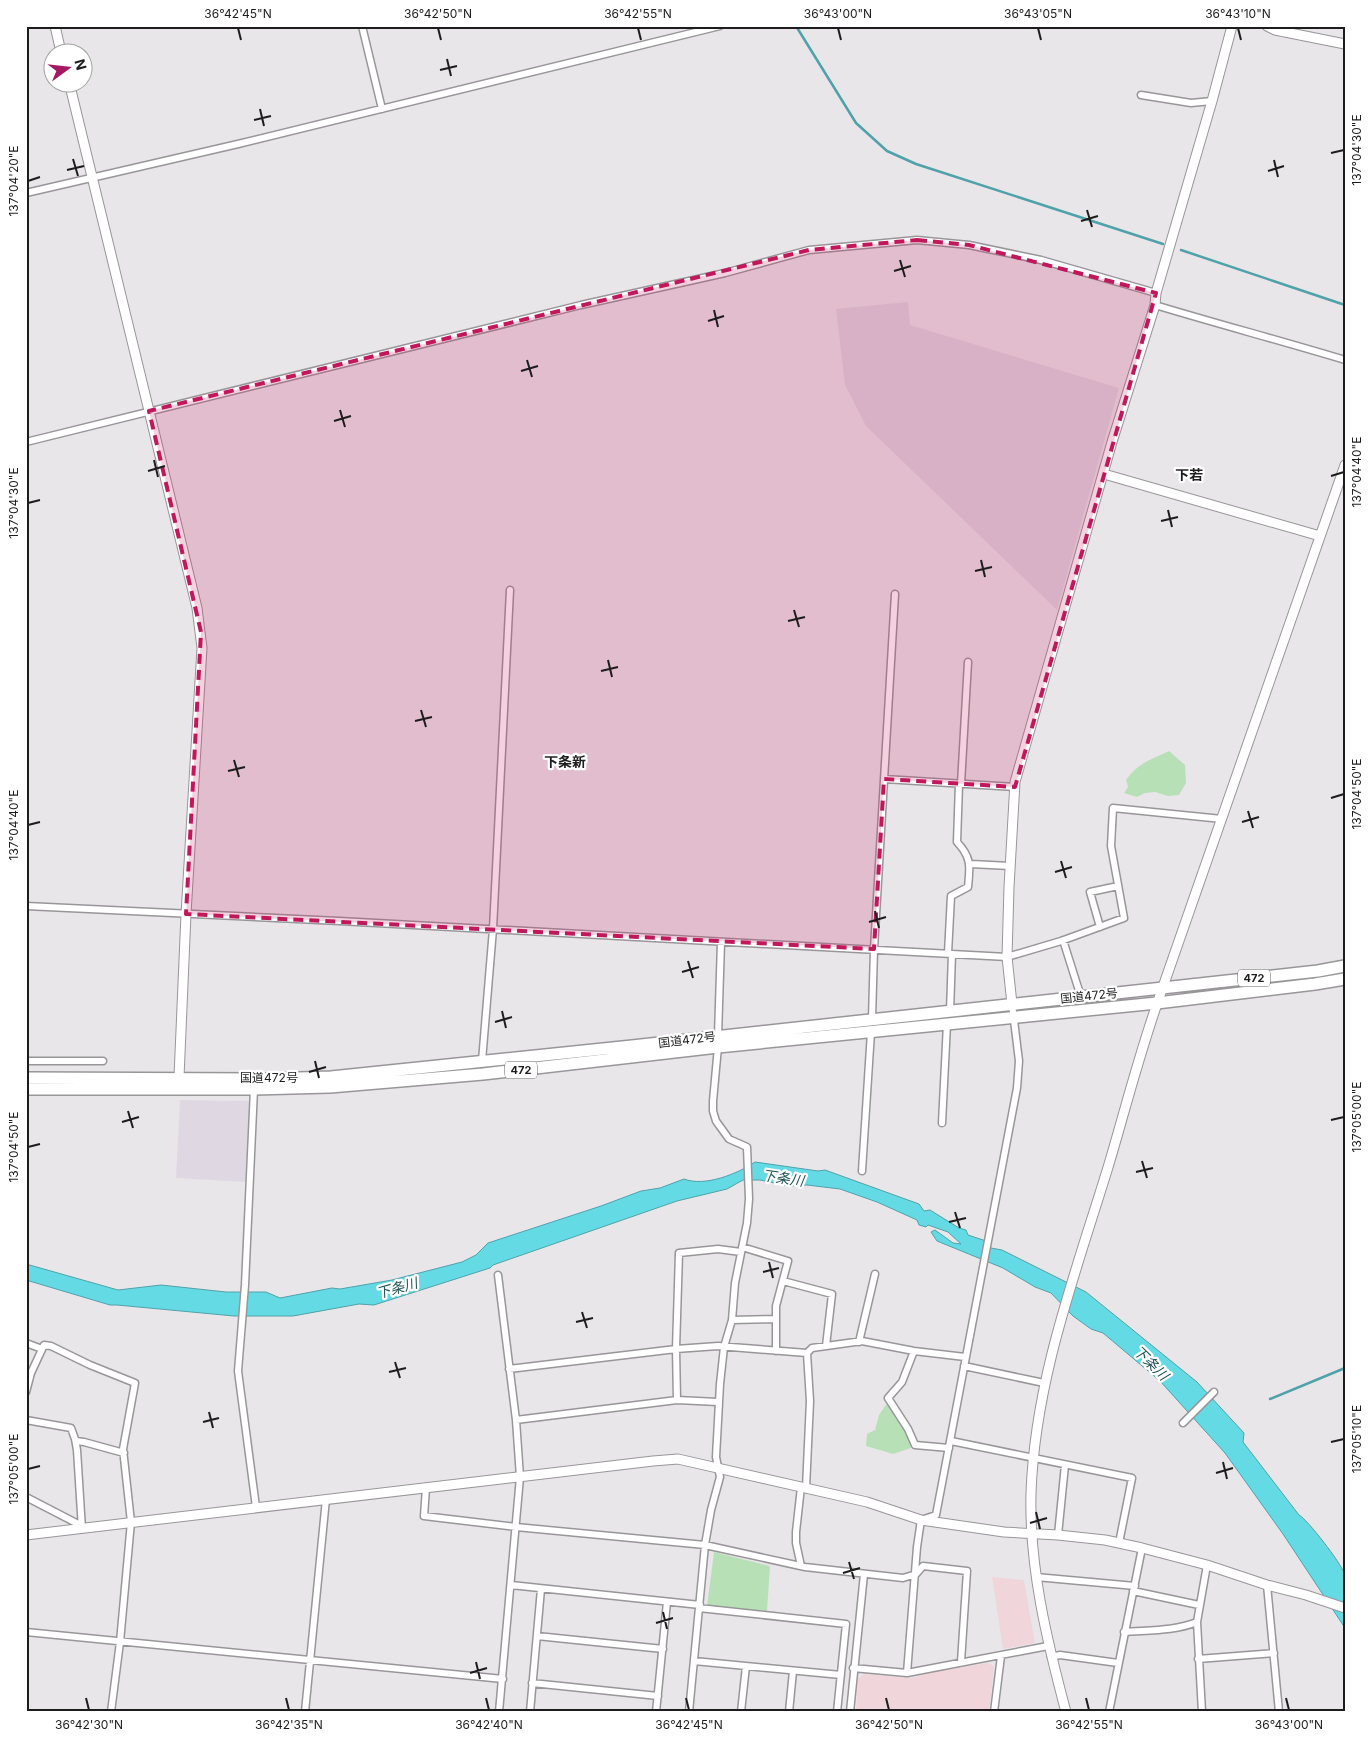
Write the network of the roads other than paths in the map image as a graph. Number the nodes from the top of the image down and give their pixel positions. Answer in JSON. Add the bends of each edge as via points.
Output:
{"nodes":[{"id":1,"x":55,"y":26,"type":"edge"},
{"id":2,"x":362,"y":26,"type":"edge"},
{"id":3,"x":720,"y":26,"type":"edge"},
{"id":4,"x":1232,"y":26,"type":"edge"},
{"id":5,"x":1267,"y":26,"type":"edge"},
{"id":6,"x":59,"y":42,"type":"edge"},
{"id":7,"x":1345,"y":44,"type":"edge"},
{"id":8,"x":71,"y":92,"type":"edge"},
{"id":9,"x":1141,"y":95,"type":"dead end"},
{"id":10,"x":1212,"y":101,"type":"junction"},
{"id":11,"x":382,"y":108,"type":"junction"},
{"id":12,"x":92,"y":178,"type":"junction"},
{"id":13,"x":26,"y":193,"type":"edge"},
{"id":14,"x":1156,"y":293,"type":"junction"},
{"id":15,"x":1155,"y":305,"type":"junction"},
{"id":16,"x":1345,"y":360,"type":"edge"},
{"id":17,"x":149,"y":411,"type":"junction"},
{"id":18,"x":26,"y":442,"type":"edge"},
{"id":19,"x":1345,"y":465,"type":"edge"},
{"id":20,"x":1104,"y":474,"type":"junction"},
{"id":21,"x":1320,"y":536,"type":"junction"},
{"id":22,"x":510,"y":590,"type":"dead end"},
{"id":23,"x":895,"y":594,"type":"dead end"},
{"id":24,"x":968,"y":662,"type":"dead end"},
{"id":25,"x":884,"y":779,"type":"junction"},
{"id":26,"x":960,"y":784,"type":"junction"},
{"id":27,"x":1015,"y":787,"type":"junction"},
{"id":28,"x":1222,"y":819,"type":"junction"},
{"id":29,"x":970,"y":864,"type":"junction"},
{"id":30,"x":1010,"y":866,"type":"junction"},
{"id":31,"x":1118,"y":886,"type":"junction"},
{"id":32,"x":26,"y":906,"type":"edge"},
{"id":33,"x":186,"y":914,"type":"junction"},
{"id":34,"x":1100,"y":926,"type":"junction"},
{"id":35,"x":493,"y":929,"type":"junction"},
{"id":36,"x":1063,"y":940,"type":"junction"},
{"id":37,"x":721,"y":942,"type":"junction"},
{"id":38,"x":874,"y":949,"type":"junction"},
{"id":39,"x":950,"y":954,"type":"junction"},
{"id":40,"x":1007,"y":957,"type":"junction"},
{"id":41,"x":1345,"y":966,"type":"edge"},
{"id":42,"x":1345,"y":979,"type":"edge"},
{"id":43,"x":1163,"y":988,"type":"junction"},
{"id":44,"x":1081,"y":997,"type":"junction"},
{"id":45,"x":1157,"y":1003,"type":"junction"},
{"id":46,"x":1012,"y":1004,"type":"junction"},
{"id":47,"x":950,"y":1011,"type":"junction"},
{"id":48,"x":1013,"y":1017,"type":"junction"},
{"id":49,"x":872,"y":1019,"type":"junction"},
{"id":50,"x":948,"y":1024,"type":"junction"},
{"id":51,"x":871,"y":1032,"type":"junction"},
{"id":52,"x":718,"y":1042,"type":"junction"},
{"id":53,"x":26,"y":1061,"type":"edge"},
{"id":54,"x":103,"y":1061,"type":"dead end"},
{"id":55,"x":482,"y":1061,"type":"junction"},
{"id":56,"x":179,"y":1077,"type":"junction"},
{"id":57,"x":26,"y":1078,"type":"edge"},
{"id":58,"x":26,"y":1089,"type":"edge"},
{"id":59,"x":254,"y":1089,"type":"junction"},
{"id":60,"x":942,"y":1123,"type":"dead end"},
{"id":61,"x":862,"y":1171,"type":"dead end"},
{"id":62,"x":742,"y":1250,"type":"junction"},
{"id":63,"x":875,"y":1274,"type":"dead end"},
{"id":64,"x":498,"y":1275,"type":"dead end"},
{"id":65,"x":783,"y":1281,"type":"junction"},
{"id":66,"x":732,"y":1320,"type":"junction"},
{"id":67,"x":776,"y":1320,"type":"junction"},
{"id":68,"x":859,"y":1342,"type":"junction"},
{"id":69,"x":26,"y":1343,"type":"edge"},
{"id":70,"x":826,"y":1346,"type":"junction"},
{"id":71,"x":724,"y":1347,"type":"junction"},
{"id":72,"x":42,"y":1349,"type":"junction"},
{"id":73,"x":676,"y":1349,"type":"junction"},
{"id":74,"x":776,"y":1350,"type":"junction"},
{"id":75,"x":914,"y":1351,"type":"junction"},
{"id":76,"x":807,"y":1353,"type":"junction"},
{"id":77,"x":965,"y":1357,"type":"junction"},
{"id":78,"x":964,"y":1366,"type":"junction"},
{"id":79,"x":509,"y":1369,"type":"junction"},
{"id":80,"x":1044,"y":1383,"type":"junction"},
{"id":81,"x":26,"y":1392,"type":"edge"},
{"id":82,"x":1214,"y":1392,"type":"dead end"},
{"id":83,"x":677,"y":1400,"type":"junction"},
{"id":84,"x":718,"y":1402,"type":"junction"},
{"id":85,"x":26,"y":1420,"type":"edge"},
{"id":86,"x":516,"y":1420,"type":"junction"},
{"id":87,"x":1184,"y":1422,"type":"dead end"},
{"id":88,"x":76,"y":1441,"type":"junction"},
{"id":89,"x":950,"y":1444,"type":"junction"},
{"id":90,"x":124,"y":1453,"type":"junction"},
{"id":91,"x":1034,"y":1458,"type":"junction"},
{"id":92,"x":1065,"y":1465,"type":"junction"},
{"id":93,"x":718,"y":1468,"type":"junction"},
{"id":94,"x":520,"y":1477,"type":"junction"},
{"id":95,"x":426,"y":1488,"type":"junction"},
{"id":96,"x":804,"y":1488,"type":"junction"},
{"id":97,"x":26,"y":1497,"type":"edge"},
{"id":98,"x":326,"y":1499,"type":"junction"},
{"id":99,"x":256,"y":1507,"type":"junction"},
{"id":100,"x":921,"y":1520,"type":"junction"},
{"id":101,"x":131,"y":1522,"type":"junction"},
{"id":102,"x":82,"y":1527,"type":"junction"},
{"id":103,"x":516,"y":1527,"type":"junction"},
{"id":104,"x":1033,"y":1534,"type":"junction"},
{"id":105,"x":26,"y":1535,"type":"edge"},
{"id":106,"x":1058,"y":1535,"type":"junction"},
{"id":107,"x":1119,"y":1543,"type":"junction"},
{"id":108,"x":705,"y":1545,"type":"junction"},
{"id":109,"x":1142,"y":1548,"type":"junction"},
{"id":110,"x":1207,"y":1565,"type":"junction"},
{"id":111,"x":801,"y":1566,"type":"junction"},
{"id":112,"x":864,"y":1574,"type":"junction"},
{"id":113,"x":916,"y":1574,"type":"junction"},
{"id":114,"x":1036,"y":1577,"type":"junction"},
{"id":115,"x":511,"y":1585,"type":"junction"},
{"id":116,"x":1267,"y":1585,"type":"junction"},
{"id":117,"x":541,"y":1588,"type":"junction"},
{"id":118,"x":1134,"y":1588,"type":"junction"},
{"id":119,"x":667,"y":1602,"type":"junction"},
{"id":120,"x":1199,"y":1605,"type":"junction"},
{"id":121,"x":699,"y":1607,"type":"junction"},
{"id":122,"x":1345,"y":1608,"type":"edge"},
{"id":123,"x":1197,"y":1622,"type":"junction"},
{"id":124,"x":26,"y":1632,"type":"edge"},
{"id":125,"x":1124,"y":1632,"type":"junction"},
{"id":126,"x":537,"y":1636,"type":"junction"},
{"id":127,"x":120,"y":1642,"type":"junction"},
{"id":128,"x":1048,"y":1646,"type":"junction"},
{"id":129,"x":663,"y":1649,"type":"junction"},
{"id":130,"x":1274,"y":1653,"type":"junction"},
{"id":131,"x":1001,"y":1656,"type":"junction"},
{"id":132,"x":1051,"y":1657,"type":"junction"},
{"id":133,"x":1198,"y":1659,"type":"junction"},
{"id":134,"x":310,"y":1660,"type":"junction"},
{"id":135,"x":694,"y":1661,"type":"junction"},
{"id":136,"x":961,"y":1662,"type":"junction"},
{"id":137,"x":1118,"y":1663,"type":"junction"},
{"id":138,"x":746,"y":1666,"type":"junction"},
{"id":139,"x":853,"y":1668,"type":"junction"},
{"id":140,"x":793,"y":1672,"type":"junction"},
{"id":141,"x":907,"y":1673,"type":"junction"},
{"id":142,"x":841,"y":1675,"type":"junction"},
{"id":143,"x":503,"y":1679,"type":"junction"},
{"id":144,"x":532,"y":1683,"type":"junction"},
{"id":145,"x":658,"y":1696,"type":"junction"},
{"id":146,"x":111,"y":1712,"type":"edge"},
{"id":147,"x":305,"y":1712,"type":"edge"},
{"id":148,"x":499,"y":1712,"type":"edge"},
{"id":149,"x":530,"y":1712,"type":"edge"},
{"id":150,"x":656,"y":1712,"type":"edge"},
{"id":151,"x":689,"y":1712,"type":"edge"},
{"id":152,"x":741,"y":1712,"type":"edge"},
{"id":153,"x":789,"y":1712,"type":"edge"},
{"id":154,"x":837,"y":1712,"type":"edge"},
{"id":155,"x":850,"y":1712,"type":"edge"},
{"id":156,"x":994,"y":1712,"type":"edge"},
{"id":157,"x":1066,"y":1712,"type":"edge"},
{"id":158,"x":1109,"y":1712,"type":"edge"},
{"id":159,"x":1202,"y":1712,"type":"edge"},
{"id":160,"x":1279,"y":1712,"type":"edge"}],
"edges":[{"from":1,"to":6,"type":"street"},
{"from":2,"to":11,"type":"street"},
{"from":3,"to":11,"type":"street"},
{"from":4,"to":10,"type":"street"},
{"from":5,"to":7,"type":"street"},
{"from":8,"to":12,"type":"street"},
{"from":9,"to":10,"type":"street","via":[[1191,103]]},
{"from":10,"to":14,"type":"street"},
{"from":11,"to":12,"type":"street"},
{"from":12,"to":13,"type":"street"},
{"from":12,"to":17,"type":"street"},
{"from":14,"to":15,"type":"street"},
{"from":14,"to":17,"type":"street","via":[[1041,260],[969,245],[917,240],[809,250]]},
{"from":15,"to":16,"type":"street"},
{"from":15,"to":20,"type":"street"},
{"from":17,"to":18,"type":"street"},
{"from":17,"to":33,"type":"street","via":[[198,608],[201,632]]},
{"from":19,"to":21,"type":"street"},
{"from":20,"to":21,"type":"street"},
{"from":20,"to":27,"type":"street"},
{"from":21,"to":28,"type":"street"},
{"from":22,"to":35,"type":"street"},
{"from":23,"to":25,"type":"street"},
{"from":24,"to":26,"type":"street"},
{"from":25,"to":26,"type":"street"},
{"from":25,"to":38,"type":"street"},
{"from":26,"to":27,"type":"street"},
{"from":26,"to":29,"type":"street","via":[[957,842],[965,850]]},
{"from":27,"to":30,"type":"street"},
{"from":28,"to":31,"type":"street","via":[[1113,808],[1111,846]]},
{"from":28,"to":43,"type":"street"},
{"from":29,"to":30,"type":"street"},
{"from":29,"to":39,"type":"street","via":[[968,887],[950,896]]},
{"from":30,"to":40,"type":"street"},
{"from":31,"to":34,"type":"street","via":[[1124,918]]},
{"from":31,"to":34,"type":"street","via":[[1090,892]]},
{"from":32,"to":33,"type":"street"},
{"from":33,"to":35,"type":"street"},
{"from":33,"to":56,"type":"street"},
{"from":34,"to":36,"type":"street"},
{"from":35,"to":37,"type":"street"},
{"from":35,"to":55,"type":"street"},
{"from":36,"to":40,"type":"street"},
{"from":36,"to":44,"type":"street"},
{"from":37,"to":38,"type":"street"},
{"from":37,"to":52,"type":"street"},
{"from":38,"to":39,"type":"street"},
{"from":38,"to":49,"type":"street"},
{"from":39,"to":40,"type":"street"},
{"from":39,"to":47,"type":"street"},
{"from":40,"to":46,"type":"street"},
{"from":41,"to":43,"type":"highway","name":"国道472号","number":"472"},
{"from":42,"to":45,"type":"highway","name":"国道472号","number":"472"},
{"from":43,"to":44,"type":"highway","name":"国道472号","number":"472"},
{"from":43,"to":45,"type":"street"},
{"from":44,"to":46,"type":"highway","name":"国道472号","number":"472"},
{"from":45,"to":48,"type":"highway","name":"国道472号","number":"472"},
{"from":45,"to":80,"type":"street"},
{"from":46,"to":47,"type":"highway","name":"国道472号","number":"472"},
{"from":46,"to":48,"type":"street"},
{"from":47,"to":49,"type":"highway","name":"国道472号","number":"472"},
{"from":48,"to":50,"type":"highway","name":"国道472号","number":"472"},
{"from":48,"to":77,"type":"street","via":[[1019,1061],[1017,1088]]},
{"from":49,"to":52,"type":"highway","name":"国道472号","number":"472"},
{"from":50,"to":51,"type":"highway","name":"国道472号","number":"472"},
{"from":50,"to":60,"type":"street"},
{"from":51,"to":52,"type":"highway","name":"国道472号","number":"472"},
{"from":51,"to":61,"type":"street"},
{"from":52,"to":55,"type":"highway","name":"国道472号","number":"472"},
{"from":52,"to":59,"type":"highway","name":"国道472号","number":"472","via":[[482,1074],[330,1088]]},
{"from":52,"to":62,"type":"street","via":[[713,1111],[729,1139],[747,1146],[750,1195]]},
{"from":53,"to":54,"type":"street"},
{"from":55,"to":56,"type":"highway","name":"国道472号","number":"472","via":[[331,1077]]},
{"from":56,"to":57,"type":"highway","name":"国道472号","number":"472"},
{"from":58,"to":59,"type":"highway","name":"国道472号","number":"472"},
{"from":59,"to":99,"type":"street","via":[[238,1371]]},
{"from":62,"to":65,"type":"street","via":[[788,1261]]},
{"from":62,"to":66,"type":"street"},
{"from":62,"to":73,"type":"street","via":[[680,1253]]},
{"from":63,"to":68,"type":"street"},
{"from":64,"to":79,"type":"street"},
{"from":65,"to":67,"type":"street"},
{"from":65,"to":70,"type":"street","via":[[832,1294]]},
{"from":66,"to":67,"type":"street"},
{"from":66,"to":71,"type":"street"},
{"from":67,"to":74,"type":"street"},
{"from":68,"to":70,"type":"street"},
{"from":68,"to":75,"type":"street"},
{"from":69,"to":72,"type":"street"},
{"from":70,"to":76,"type":"street","via":[[812,1348]]},
{"from":71,"to":73,"type":"street"},
{"from":71,"to":74,"type":"street"},
{"from":71,"to":84,"type":"street"},
{"from":72,"to":81,"type":"street"},
{"from":72,"to":90,"type":"street","via":[[44,1345],[51,1346],[135,1383]]},
{"from":73,"to":79,"type":"street"},
{"from":73,"to":83,"type":"street"},
{"from":74,"to":76,"type":"street"},
{"from":75,"to":77,"type":"street"},
{"from":75,"to":89,"type":"street","via":[[902,1382],[888,1398],[915,1444]]},
{"from":76,"to":96,"type":"street","via":[[810,1401]]},
{"from":77,"to":78,"type":"street"},
{"from":78,"to":80,"type":"street"},
{"from":78,"to":89,"type":"street"},
{"from":79,"to":86,"type":"street"},
{"from":80,"to":91,"type":"street"},
{"from":82,"to":87,"type":"street"},
{"from":83,"to":84,"type":"street"},
{"from":83,"to":86,"type":"street"},
{"from":84,"to":93,"type":"street"},
{"from":85,"to":88,"type":"street","via":[[71,1428]]},
{"from":86,"to":94,"type":"street"},
{"from":88,"to":90,"type":"street"},
{"from":88,"to":102,"type":"street"},
{"from":89,"to":91,"type":"street"},
{"from":89,"to":100,"type":"street","via":[[936,1515]]},
{"from":90,"to":101,"type":"street"},
{"from":91,"to":92,"type":"street"},
{"from":91,"to":104,"type":"street"},
{"from":92,"to":106,"type":"street"},
{"from":92,"to":107,"type":"street","via":[[1132,1478]]},
{"from":93,"to":94,"type":"street","via":[[678,1459]]},
{"from":93,"to":96,"type":"street"},
{"from":93,"to":108,"type":"street","via":[[720,1477]]},
{"from":94,"to":95,"type":"street"},
{"from":94,"to":103,"type":"street"},
{"from":95,"to":98,"type":"street"},
{"from":95,"to":103,"type":"street","via":[[424,1516]]},
{"from":96,"to":100,"type":"street","via":[[867,1502]]},
{"from":96,"to":111,"type":"street","via":[[796,1532]]},
{"from":97,"to":102,"type":"street"},
{"from":98,"to":99,"type":"street"},
{"from":98,"to":134,"type":"street"},
{"from":99,"to":101,"type":"street"},
{"from":100,"to":104,"type":"street"},
{"from":100,"to":113,"type":"street"},
{"from":101,"to":102,"type":"street"},
{"from":101,"to":127,"type":"street"},
{"from":102,"to":105,"type":"street"},
{"from":103,"to":108,"type":"street"},
{"from":103,"to":115,"type":"street"},
{"from":104,"to":106,"type":"street"},
{"from":104,"to":114,"type":"street"},
{"from":106,"to":107,"type":"street"},
{"from":107,"to":109,"type":"street"},
{"from":108,"to":111,"type":"street"},
{"from":108,"to":121,"type":"street"},
{"from":109,"to":110,"type":"street"},
{"from":109,"to":118,"type":"street"},
{"from":110,"to":116,"type":"street"},
{"from":110,"to":120,"type":"street"},
{"from":111,"to":112,"type":"street"},
{"from":112,"to":113,"type":"street","via":[[903,1578]]},
{"from":112,"to":139,"type":"street"},
{"from":113,"to":136,"type":"street","via":[[923,1566],[967,1571]]},
{"from":113,"to":141,"type":"street"},
{"from":114,"to":118,"type":"street"},
{"from":114,"to":128,"type":"street"},
{"from":115,"to":117,"type":"street"},
{"from":115,"to":143,"type":"street"},
{"from":116,"to":122,"type":"street"},
{"from":116,"to":130,"type":"street"},
{"from":117,"to":119,"type":"street"},
{"from":117,"to":126,"type":"street"},
{"from":118,"to":120,"type":"street"},
{"from":118,"to":125,"type":"street"},
{"from":119,"to":121,"type":"street"},
{"from":119,"to":129,"type":"street"},
{"from":120,"to":123,"type":"street"},
{"from":121,"to":135,"type":"street"},
{"from":121,"to":142,"type":"street","via":[[846,1624]]},
{"from":123,"to":125,"type":"street","via":[[1188,1626]]},
{"from":123,"to":133,"type":"street"},
{"from":124,"to":127,"type":"street"},
{"from":125,"to":137,"type":"street"},
{"from":126,"to":129,"type":"street"},
{"from":126,"to":144,"type":"street"},
{"from":127,"to":134,"type":"street"},
{"from":127,"to":146,"type":"street"},
{"from":128,"to":131,"type":"street"},
{"from":128,"to":132,"type":"street"},
{"from":129,"to":145,"type":"street"},
{"from":130,"to":133,"type":"street"},
{"from":130,"to":160,"type":"street"},
{"from":131,"to":136,"type":"street"},
{"from":131,"to":156,"type":"street"},
{"from":132,"to":137,"type":"street","via":[[1060,1655]]},
{"from":132,"to":157,"type":"street"},
{"from":133,"to":159,"type":"street"},
{"from":134,"to":143,"type":"street"},
{"from":134,"to":147,"type":"street"},
{"from":135,"to":138,"type":"street"},
{"from":135,"to":151,"type":"street"},
{"from":136,"to":141,"type":"street"},
{"from":137,"to":158,"type":"street"},
{"from":138,"to":140,"type":"street"},
{"from":138,"to":152,"type":"street"},
{"from":139,"to":141,"type":"street"},
{"from":139,"to":155,"type":"street"},
{"from":140,"to":142,"type":"street"},
{"from":140,"to":153,"type":"street"},
{"from":142,"to":154,"type":"street"},
{"from":143,"to":148,"type":"street"},
{"from":144,"to":145,"type":"street"},
{"from":144,"to":149,"type":"street"},
{"from":145,"to":150,"type":"street"}]}
